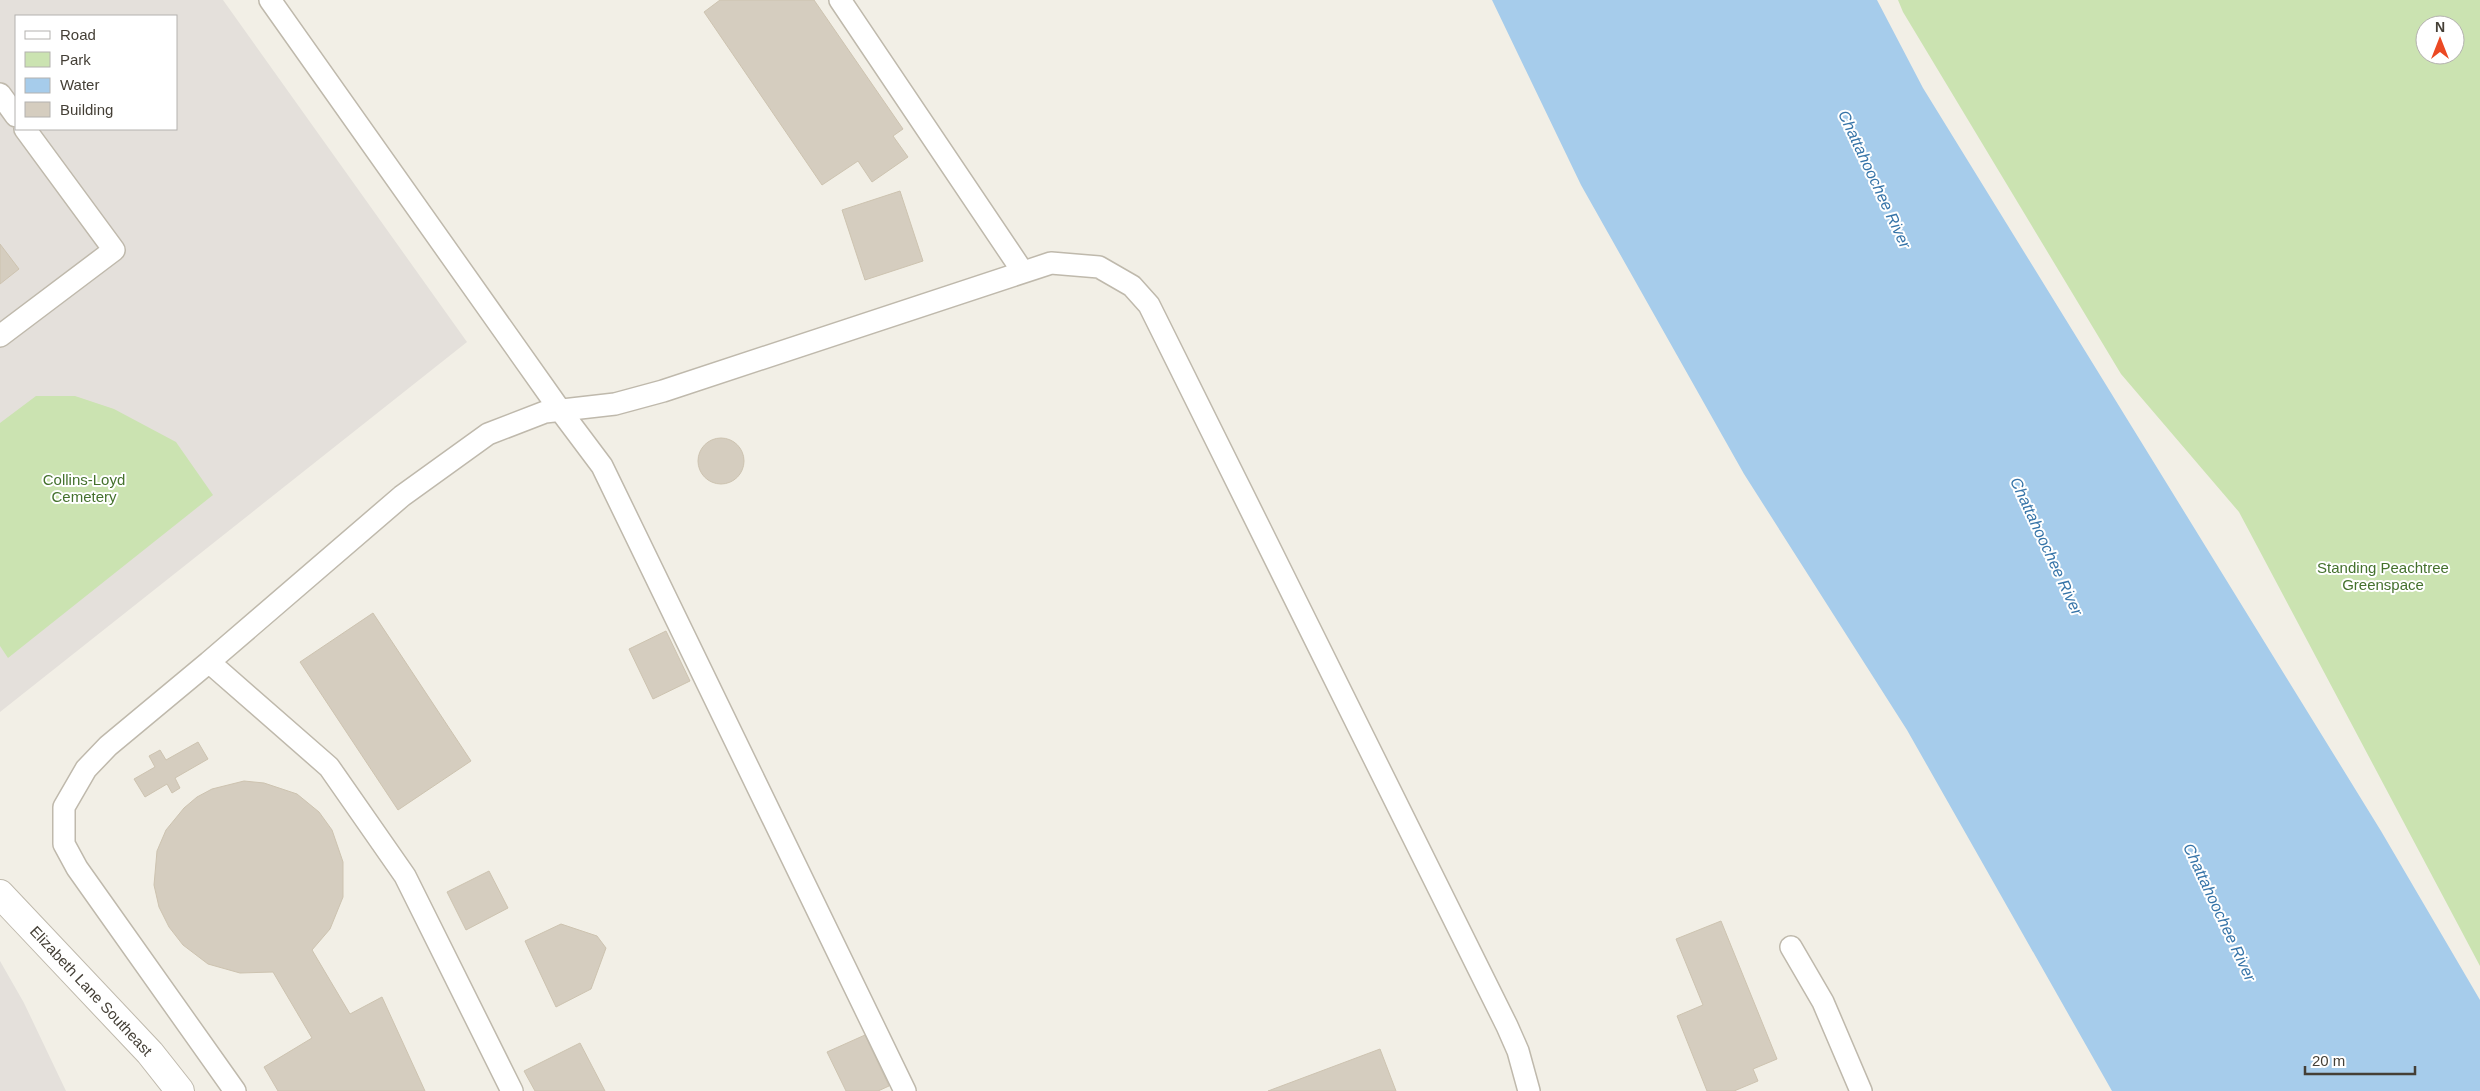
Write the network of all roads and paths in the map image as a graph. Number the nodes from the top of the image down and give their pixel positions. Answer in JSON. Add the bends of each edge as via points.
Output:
{"nodes":[{"id":1,"x":270,"y":0,"type":"edge"},
{"id":2,"x":840,"y":0,"type":"edge"},
{"id":3,"x":0,"y":94,"type":"edge"},
{"id":4,"x":15,"y":115,"type":"edge"},
{"id":5,"x":27,"y":130,"type":"edge"},
{"id":6,"x":1023,"y":272,"type":"junction"},
{"id":7,"x":0,"y":336,"type":"edge"},
{"id":8,"x":560,"y":410,"type":"junction"},
{"id":9,"x":209,"y":662,"type":"junction"},
{"id":10,"x":0,"y":894,"type":"edge"},
{"id":11,"x":1791,"y":947,"type":"dead end"},
{"id":12,"x":180,"y":1091,"type":"edge"},
{"id":13,"x":235,"y":1091,"type":"edge"},
{"id":14,"x":512,"y":1091,"type":"edge"},
{"id":15,"x":905,"y":1091,"type":"edge"},
{"id":16,"x":1529,"y":1091,"type":"edge"},
{"id":17,"x":1861,"y":1091,"type":"edge"}],
"edges":[{"from":1,"to":8,"type":"lane"},
{"from":2,"to":6,"type":"lane"},
{"from":3,"to":4,"type":"lane"},
{"from":5,"to":7,"type":"lane","via":[[114,250]]},
{"from":6,"to":8,"type":"lane","via":[[663,391],[615,404]]},
{"from":6,"to":16,"type":"lane","via":[[1051,262],[1099,267],[1132,286],[1149,305],[1507,1026]]},
{"from":8,"to":9,"type":"lane","via":[[545,412],[488,434],[441,467],[402,496]]},
{"from":8,"to":15,"type":"lane","via":[[602,466]]},
{"from":9,"to":13,"type":"lane","via":[[86,768],[64,806],[64,844],[77,868]]},
{"from":9,"to":14,"type":"lane","via":[[329,767],[405,876]]},
{"from":10,"to":12,"type":"street","name":"Elizabeth Lane Southeast","via":[[150,1053]]},
{"from":11,"to":17,"type":"lane","via":[[1823,1002]]}]}
